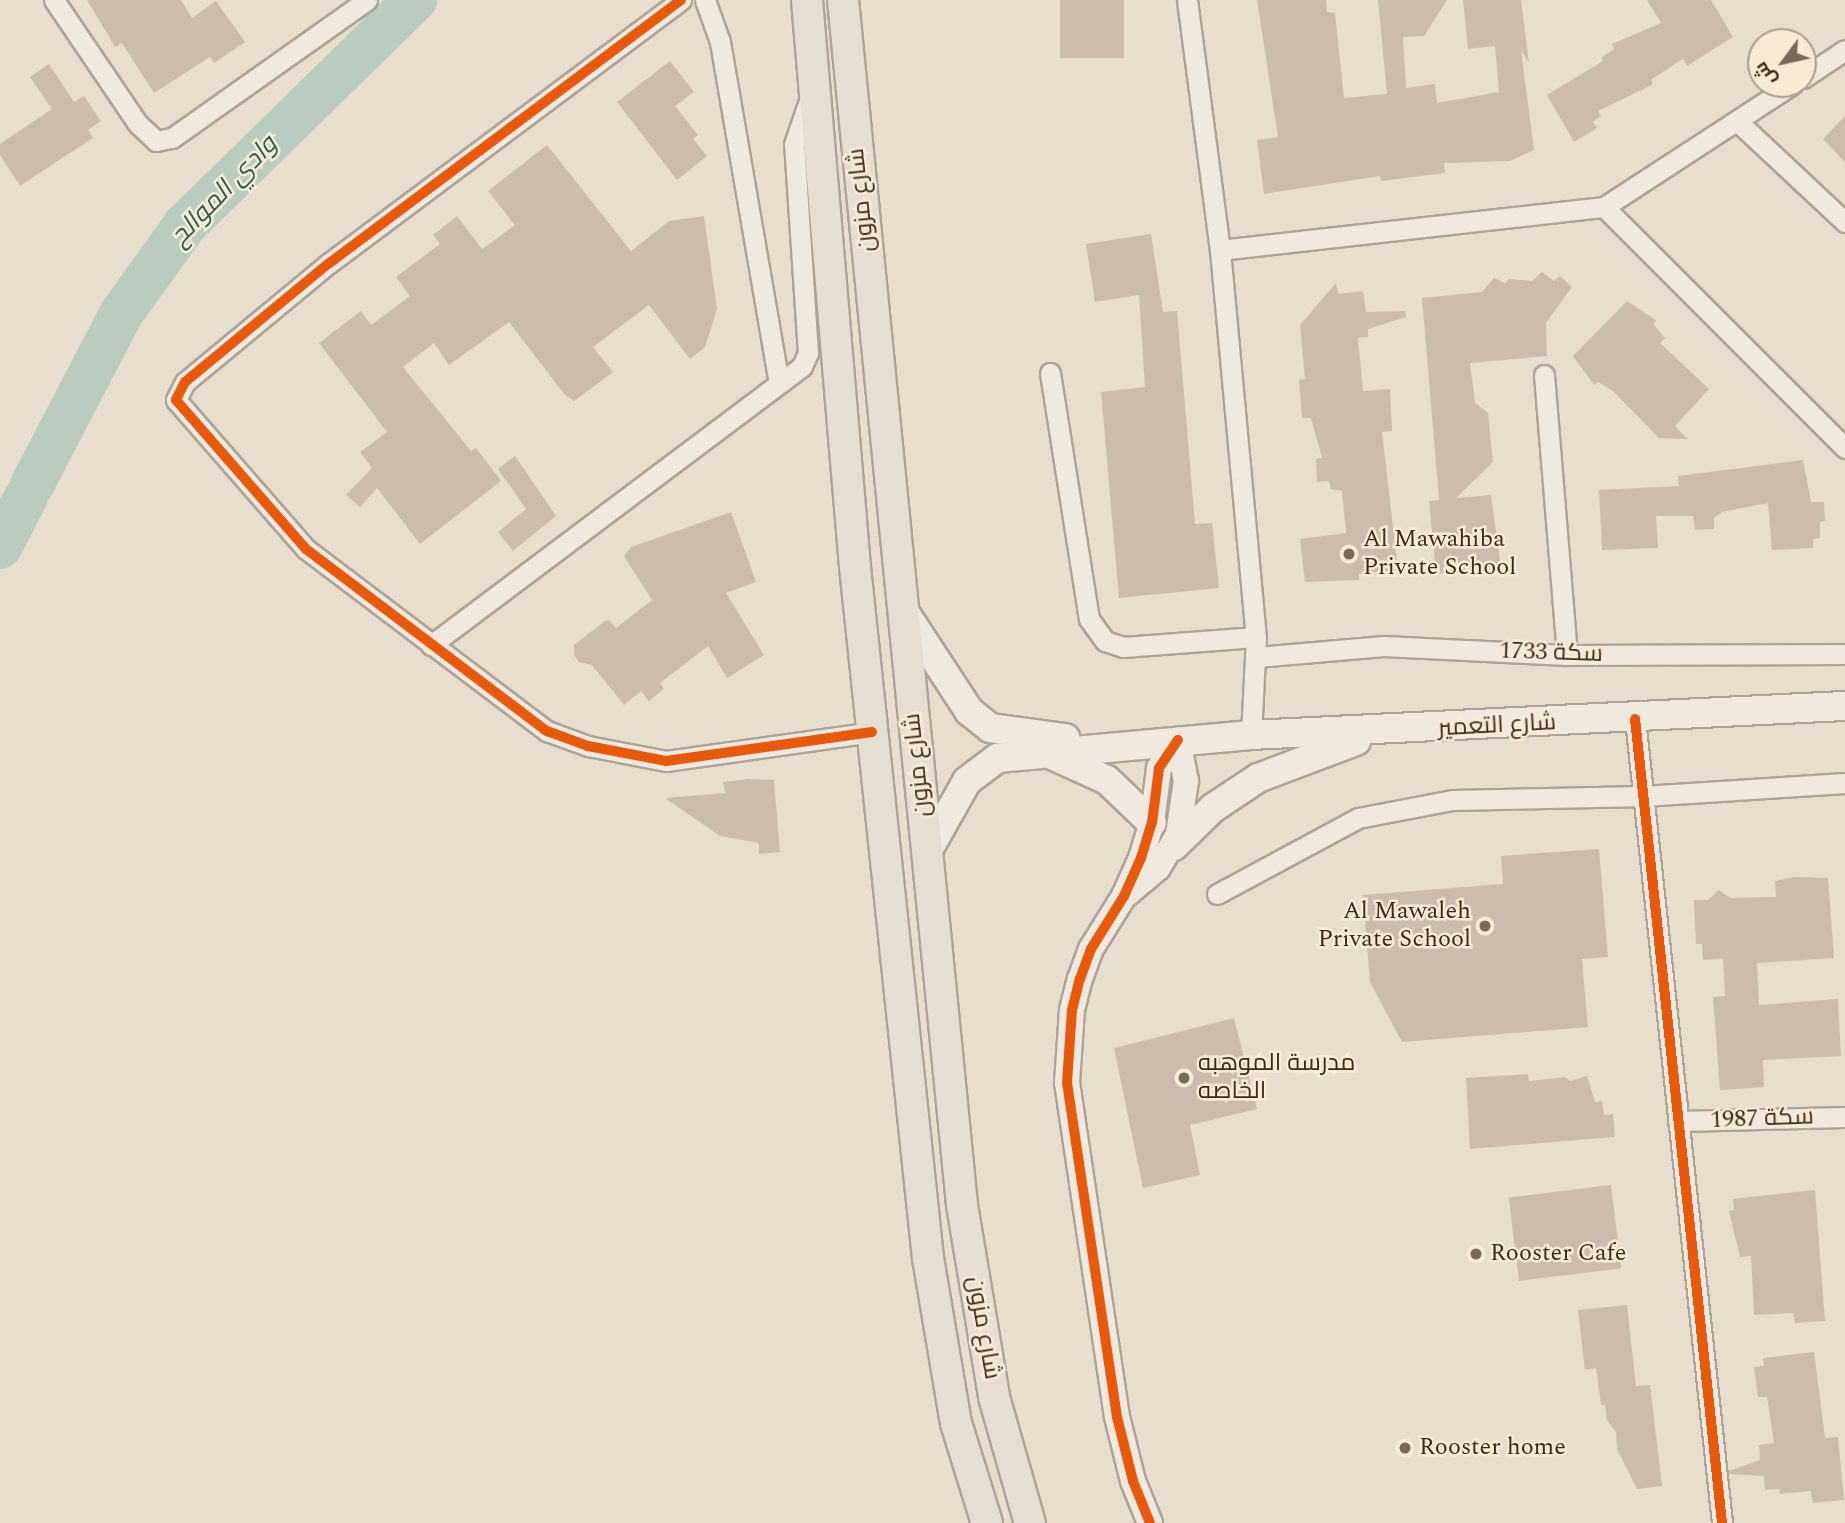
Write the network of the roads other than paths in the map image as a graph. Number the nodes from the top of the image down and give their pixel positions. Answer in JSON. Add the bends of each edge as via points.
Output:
{"nodes":[{"id":1,"x":54,"y":0,"type":"edge"},
{"id":2,"x":367,"y":0,"type":"edge"},
{"id":3,"x":681,"y":0,"type":"edge"},
{"id":4,"x":705,"y":0,"type":"edge"},
{"id":5,"x":807,"y":0,"type":"edge"},
{"id":6,"x":843,"y":0,"type":"edge"},
{"id":7,"x":1187,"y":0,"type":"edge"},
{"id":8,"x":1845,"y":50,"type":"edge"},
{"id":9,"x":1817,"y":69,"type":"edge"},
{"id":10,"x":814,"y":86,"type":"junction"},
{"id":11,"x":1772,"y":98,"type":"edge"},
{"id":12,"x":1737,"y":121,"type":"junction"},
{"id":13,"x":1604,"y":207,"type":"junction"},
{"id":14,"x":1845,"y":222,"type":"edge"},
{"id":15,"x":1220,"y":250,"type":"junction"},
{"id":16,"x":1051,"y":373,"type":"dead end"},
{"id":17,"x":1544,"y":376,"type":"dead end"},
{"id":18,"x":779,"y":382,"type":"junction"},
{"id":19,"x":1845,"y":448,"type":"edge"},
{"id":20,"x":903,"y":610,"type":"junction"},
{"id":21,"x":431,"y":645,"type":"junction"},
{"id":22,"x":1257,"y":647,"type":"junction"},
{"id":23,"x":1845,"y":654,"type":"edge"},
{"id":24,"x":1567,"y":655,"type":"junction"},
{"id":25,"x":1845,"y":706,"type":"edge"},
{"id":26,"x":1635,"y":719,"type":"junction"},
{"id":27,"x":1385,"y":731,"type":"junction"},
{"id":28,"x":872,"y":732,"type":"junction"},
{"id":29,"x":1251,"y":735,"type":"junction"},
{"id":30,"x":1178,"y":740,"type":"junction"},
{"id":31,"x":1148,"y":743,"type":"junction"},
{"id":32,"x":1048,"y":754,"type":"junction"},
{"id":33,"x":1845,"y":783,"type":"edge"},
{"id":34,"x":1643,"y":796,"type":"junction"},
{"id":35,"x":1152,"y":823,"type":"junction"},
{"id":36,"x":1174,"y":846,"type":"junction"},
{"id":37,"x":927,"y":852,"type":"junction"},
{"id":38,"x":1217,"y":894,"type":"dead end"},
{"id":39,"x":1124,"y":896,"type":"junction"},
{"id":40,"x":1845,"y":1117,"type":"edge"},
{"id":41,"x":1678,"y":1121,"type":"junction"},
{"id":42,"x":987,"y":1523,"type":"edge"},
{"id":43,"x":1030,"y":1523,"type":"edge"},
{"id":44,"x":1150,"y":1523,"type":"edge"},
{"id":45,"x":1722,"y":1523,"type":"edge"}],
"edges":[{"from":1,"to":2,"type":"street","via":[[138,124],[156,141],[172,138]]},
{"from":3,"to":21,"type":"street","via":[[330,263],[177,390],[176,400],[306,549]]},
{"from":4,"to":18,"type":"street","via":[[720,41]]},
{"from":5,"to":10,"type":"main road","name":"شارع مزون"},
{"from":6,"to":20,"type":"main road","name":"شارع مزون"},
{"from":7,"to":15,"type":"street"},
{"from":8,"to":9,"type":"street"},
{"from":10,"to":18,"type":"street","via":[[794,144],[808,353],[802,366]]},
{"from":10,"to":28,"type":"main road","name":"شارع مزون"},
{"from":11,"to":12,"type":"street"},
{"from":12,"to":13,"type":"street"},
{"from":12,"to":14,"type":"street"},
{"from":13,"to":15,"type":"street"},
{"from":13,"to":19,"type":"street"},
{"from":15,"to":22,"type":"street"},
{"from":16,"to":22,"type":"street","name":"سكة 1733","via":[[1089,619],[1105,641],[1123,647]]},
{"from":17,"to":24,"type":"street"},
{"from":18,"to":21,"type":"street"},
{"from":20,"to":31,"type":"main road","name":"شارع التعمير","via":[[946,681],[969,711],[990,727],[1028,737]]},
{"from":20,"to":37,"type":"main road","name":"شارع مزون"},
{"from":21,"to":28,"type":"street","via":[[547,730],[588,746],[666,761]]},
{"from":22,"to":24,"type":"street","name":"سكة 1733","via":[[1384,646]]},
{"from":22,"to":29,"type":"street"},
{"from":23,"to":24,"type":"street","name":"سكة 1733"},
{"from":25,"to":26,"type":"main road","name":"شارع التعمير"},
{"from":26,"to":27,"type":"main road","name":"شارع التعمير"},
{"from":26,"to":34,"type":"street"},
{"from":27,"to":29,"type":"main road","name":"شارع التعمير"},
{"from":27,"to":36,"type":"main road","via":[[1258,778],[1213,808]]},
{"from":28,"to":42,"type":"main road","name":"شارع مزون","via":[[928,1258],[956,1423]]},
{"from":29,"to":30,"type":"main road","name":"شارع التعمير"},
{"from":30,"to":31,"type":"main road","name":"شارع التعمير"},
{"from":30,"to":35,"type":"street","via":[[1159,768]]},
{"from":30,"to":36,"type":"street","via":[[1185,803]]},
{"from":31,"to":32,"type":"main road","name":"شارع التعمير"},
{"from":32,"to":35,"type":"main road","via":[[1107,779]]},
{"from":32,"to":37,"type":"main road","name":"شارع التعمير","via":[[998,758],[967,781]]},
{"from":33,"to":34,"type":"street"},
{"from":34,"to":38,"type":"street","via":[[1451,800],[1358,818]]},
{"from":34,"to":41,"type":"street"},
{"from":35,"to":39,"type":"street"},
{"from":36,"to":39,"type":"street","via":[[1158,868]]},
{"from":37,"to":43,"type":"main road","name":"شارع مزون","via":[[962,1205],[994,1397]]},
{"from":39,"to":44,"type":"street","via":[[1091,949],[1080,979],[1072,1010],[1067,1083],[1117,1417],[1133,1481]]},
{"from":40,"to":41,"type":"street","name":"سكة 1987"},
{"from":41,"to":45,"type":"street"}]}
